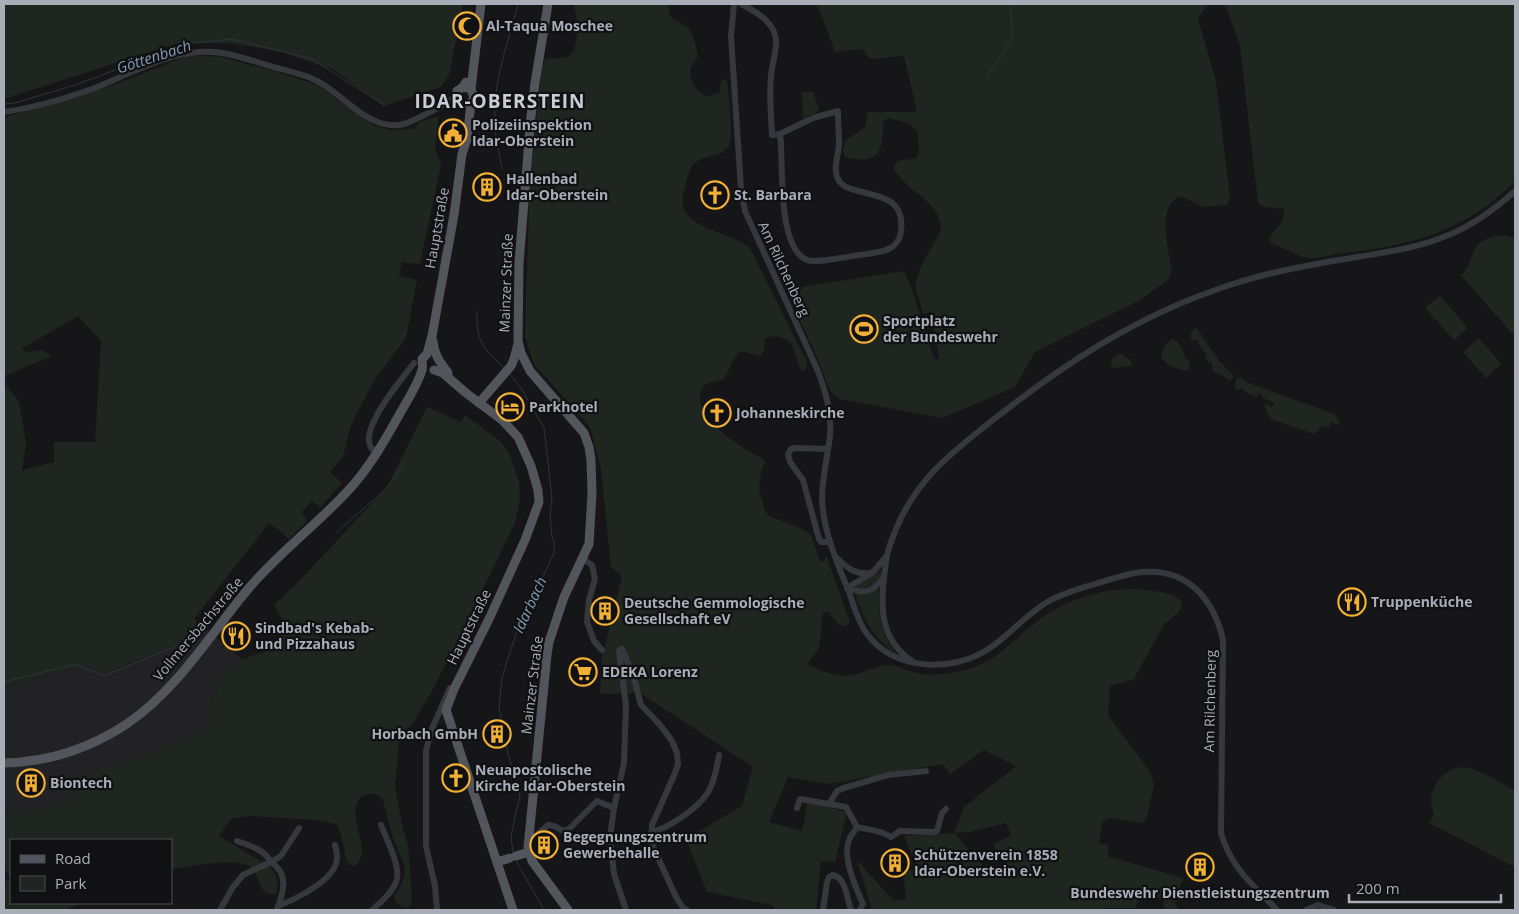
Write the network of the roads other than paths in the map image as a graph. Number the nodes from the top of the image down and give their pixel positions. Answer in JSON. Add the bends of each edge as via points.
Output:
{"nodes":[{"id":1,"x":481,"y":4,"type":"edge"},
{"id":2,"x":548,"y":4,"type":"edge"},
{"id":3,"x":734,"y":4,"type":"edge"},
{"id":4,"x":740,"y":4,"type":"edge"},
{"id":5,"x":467,"y":88,"type":"junction"},
{"id":6,"x":462,"y":102,"type":"junction"},
{"id":7,"x":4,"y":112,"type":"edge"},
{"id":8,"x":780,"y":134,"type":"junction"},
{"id":9,"x":1515,"y":191,"type":"edge"},
{"id":10,"x":518,"y":341,"type":"junction"},
{"id":11,"x":514,"y":359,"type":"junction"},
{"id":12,"x":414,"y":363,"type":"dead end"},
{"id":13,"x":431,"y":363,"type":"junction"},
{"id":14,"x":530,"y":371,"type":"junction"},
{"id":15,"x":478,"y":403,"type":"junction"},
{"id":16,"x":828,"y":449,"type":"junction"},
{"id":17,"x":376,"y":454,"type":"junction"},
{"id":18,"x":830,"y":542,"type":"junction"},
{"id":19,"x":836,"y":557,"type":"junction"},
{"id":20,"x":886,"y":557,"type":"junction"},
{"id":21,"x":583,"y":559,"type":"junction"},
{"id":22,"x":872,"y":573,"type":"junction"},
{"id":23,"x":884,"y":577,"type":"junction"},
{"id":24,"x":847,"y":588,"type":"junction"},
{"id":25,"x":602,"y":650,"type":"dead end"},
{"id":26,"x":915,"y":663,"type":"junction"},
{"id":27,"x":458,"y":680,"type":"junction"},
{"id":28,"x":719,"y":755,"type":"dead end"},
{"id":29,"x":4,"y":763,"type":"edge"},
{"id":30,"x":926,"y":771,"type":"dead end"},
{"id":31,"x":829,"y":804,"type":"junction"},
{"id":32,"x":614,"y":808,"type":"junction"},
{"id":33,"x":797,"y":808,"type":"dead end"},
{"id":34,"x":946,"y":809,"type":"dead end"},
{"id":35,"x":381,"y":825,"type":"dead end"},
{"id":36,"x":857,"y":827,"type":"junction"},
{"id":37,"x":299,"y":828,"type":"dead end"},
{"id":38,"x":651,"y":832,"type":"junction"},
{"id":39,"x":237,"y":841,"type":"dead end"},
{"id":40,"x":335,"y":845,"type":"dead end"},
{"id":41,"x":528,"y":848,"type":"junction"},
{"id":42,"x":271,"y":862,"type":"junction"},
{"id":43,"x":497,"y":862,"type":"junction"},
{"id":44,"x":278,"y":908,"type":"edge"},
{"id":45,"x":220,"y":910,"type":"edge"},
{"id":46,"x":372,"y":910,"type":"edge"},
{"id":47,"x":437,"y":910,"type":"edge"},
{"id":48,"x":513,"y":910,"type":"edge"},
{"id":49,"x":568,"y":910,"type":"edge"},
{"id":50,"x":626,"y":910,"type":"edge"},
{"id":51,"x":686,"y":910,"type":"edge"},
{"id":52,"x":823,"y":910,"type":"edge"},
{"id":53,"x":851,"y":910,"type":"edge"},
{"id":54,"x":860,"y":910,"type":"edge"},
{"id":55,"x":1276,"y":910,"type":"edge"},
{"id":56,"x":1306,"y":910,"type":"edge"},
{"id":57,"x":1334,"y":910,"type":"edge"}],
"edges":[{"from":1,"to":5,"type":"main road"},
{"from":2,"to":10,"type":"main road","name":"Mainzer Straße","via":[[531,116],[519,263]]},
{"from":3,"to":16,"type":"street","name":"Am Rilchenberg","via":[[732,55],[745,211],[821,380],[830,423]]},
{"from":4,"to":8,"type":"street","via":[[765,19],[775,35],[770,81],[772,135]]},
{"from":5,"to":6,"type":"main road","via":[[457,91]]},
{"from":5,"to":6,"type":"main road","name":"Hauptstraße","via":[[474,96]]},
{"from":6,"to":7,"type":"street","via":[[441,107],[405,124],[384,124],[366,116],[315,80],[224,53],[209,52],[177,56],[67,97]]},
{"from":6,"to":13,"type":"main road","name":"Hauptstraße","via":[[469,126],[432,336]]},
{"from":8,"to":8,"type":"street","via":[[838,111],[838,179],[844,186],[880,196],[892,203],[899,217],[901,233],[894,247],[880,252],[805,260],[790,238],[784,216]]},
{"from":9,"to":20,"type":"street","via":[[1489,213],[1446,236],[1406,249],[1272,272],[1234,284],[1151,315],[1091,349],[1041,382],[937,466],[903,513]]},
{"from":10,"to":11,"type":"main road"},
{"from":10,"to":14,"type":"main road","name":"Mainzer Straße"},
{"from":11,"to":14,"type":"main road"},
{"from":11,"to":15,"type":"main road"},
{"from":12,"to":17,"type":"street","via":[[381,409],[370,431],[371,449]]},
{"from":13,"to":15,"type":"main road","name":"Hauptstraße"},
{"from":13,"to":17,"type":"main road","name":"Vollmersbachstraße"},
{"from":14,"to":21,"type":"main road","name":"Mainzer Straße","via":[[575,420],[587,440],[592,472],[591,522],[589,544]]},
{"from":15,"to":27,"type":"main road","name":"Hauptstraße","via":[[508,425],[523,445],[539,502],[521,549]]},
{"from":16,"to":18,"type":"street","name":"Am Rilchenberg","via":[[822,499]]},
{"from":16,"to":18,"type":"street","name":"Am Rilchenberg","via":[[795,448],[788,454],[803,480],[818,539]]},
{"from":17,"to":29,"type":"main road","name":"Vollmersbachstraße","via":[[347,491],[250,587],[148,708],[102,739],[80,748],[46,759]]},
{"from":18,"to":19,"type":"street","name":"Am Rilchenberg"},
{"from":19,"to":22,"type":"street","via":[[852,571]]},
{"from":19,"to":24,"type":"street","name":"Am Rilchenberg"},
{"from":20,"to":22,"type":"street"},
{"from":20,"to":23,"type":"street"},
{"from":21,"to":25,"type":"street","via":[[592,565],[595,580],[587,622],[594,641]]},
{"from":21,"to":41,"type":"main road","name":"Mainzer Straße","via":[[564,597],[547,655]]},
{"from":22,"to":24,"type":"street"},
{"from":23,"to":24,"type":"street","via":[[867,592]]},
{"from":23,"to":26,"type":"street","via":[[882,598],[886,631],[899,651]]},
{"from":24,"to":26,"type":"street","name":"Am Rilchenberg","via":[[858,618],[873,640],[893,656]]},
{"from":26,"to":55,"type":"street","name":"Am Rilchenberg","via":[[944,664],[980,654],[1046,602],[1096,584],[1141,572],[1171,575],[1191,584],[1213,609],[1223,640],[1221,833],[1232,861]]},
{"from":27,"to":43,"type":"main road","name":"Hauptstraße","via":[[447,704],[447,715]]},
{"from":27,"to":47,"type":"street","via":[[450,688],[426,751],[426,846]]},
{"from":28,"to":38,"type":"street","via":[[711,787],[697,807],[662,830]]},
{"from":30,"to":31,"type":"street","via":[[888,775],[844,788],[837,791]]},
{"from":31,"to":33,"type":"street","via":[[800,799]]},
{"from":31,"to":36,"type":"street","via":[[846,807]]},
{"from":32,"to":38,"type":"street","via":[[624,763],[626,705],[619,652],[622,649],[641,705],[672,741],[678,764]]},
{"from":32,"to":41,"type":"street","via":[[597,801],[569,829],[562,831],[548,825]]},
{"from":32,"to":50,"type":"street","via":[[610,837],[614,874]]},
{"from":34,"to":36,"type":"street","via":[[934,832],[900,831],[891,837],[883,831]]},
{"from":35,"to":46,"type":"street","via":[[397,877],[394,886]]},
{"from":36,"to":54,"type":"street","via":[[848,840],[847,853],[863,904]]},
{"from":37,"to":42,"type":"street","via":[[281,856]]},
{"from":38,"to":51,"type":"street","via":[[658,860]]},
{"from":39,"to":42,"type":"street","via":[[265,853]]},
{"from":40,"to":44,"type":"street","via":[[336,866],[324,881]]},
{"from":41,"to":43,"type":"main road"},
{"from":41,"to":49,"type":"main road","via":[[534,864]]},
{"from":42,"to":44,"type":"street","via":[[284,876]]},
{"from":42,"to":45,"type":"street","via":[[243,875]]},
{"from":43,"to":48,"type":"main road","name":"Hauptstraße"},
{"from":52,"to":53,"type":"street","via":[[827,882],[833,875],[842,880]]},
{"from":56,"to":57,"type":"street","via":[[1318,905]]}]}
